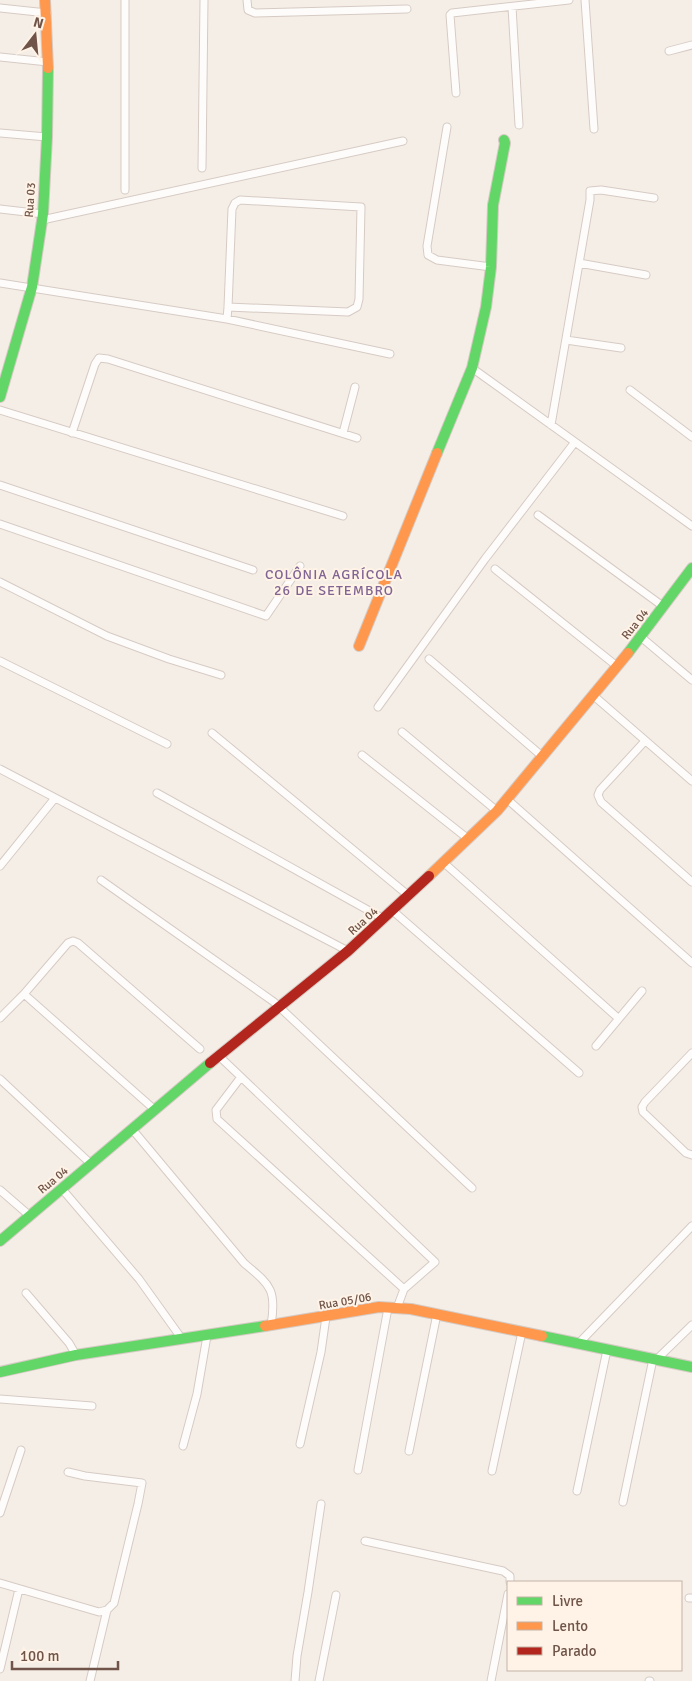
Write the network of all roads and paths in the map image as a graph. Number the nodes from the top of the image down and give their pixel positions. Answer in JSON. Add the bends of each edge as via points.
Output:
{"nodes":[{"id":1,"x":45,"y":0,"type":"edge"},
{"id":2,"x":125,"y":0,"type":"edge"},
{"id":3,"x":204,"y":0,"type":"edge"},
{"id":4,"x":246,"y":0,"type":"edge"},
{"id":5,"x":569,"y":0,"type":"edge"},
{"id":6,"x":585,"y":0,"type":"edge"},
{"id":7,"x":512,"y":7,"type":"junction"},
{"id":8,"x":0,"y":8,"type":"edge"},
{"id":9,"x":407,"y":9,"type":"dead end"},
{"id":10,"x":47,"y":13,"type":"junction"},
{"id":11,"x":692,"y":45,"type":"edge"},
{"id":12,"x":669,"y":51,"type":"dead end"},
{"id":13,"x":0,"y":56,"type":"edge"},
{"id":14,"x":48,"y":62,"type":"junction"},
{"id":15,"x":456,"y":93,"type":"dead end"},
{"id":16,"x":519,"y":125,"type":"dead end"},
{"id":17,"x":447,"y":127,"type":"dead end"},
{"id":18,"x":594,"y":129,"type":"dead end"},
{"id":19,"x":0,"y":133,"type":"edge"},
{"id":20,"x":46,"y":137,"type":"junction"},
{"id":21,"x":504,"y":140,"type":"dead end"},
{"id":22,"x":403,"y":141,"type":"dead end"},
{"id":23,"x":202,"y":168,"type":"dead end"},
{"id":24,"x":125,"y":190,"type":"dead end"},
{"id":25,"x":654,"y":198,"type":"dead end"},
{"id":26,"x":0,"y":209,"type":"edge"},
{"id":27,"x":42,"y":217,"type":"junction"},
{"id":28,"x":579,"y":263,"type":"junction"},
{"id":29,"x":491,"y":267,"type":"junction"},
{"id":30,"x":646,"y":275,"type":"dead end"},
{"id":31,"x":0,"y":283,"type":"edge"},
{"id":32,"x":32,"y":287,"type":"junction"},
{"id":33,"x":228,"y":307,"type":"junction"},
{"id":34,"x":227,"y":319,"type":"junction"},
{"id":35,"x":566,"y":340,"type":"junction"},
{"id":36,"x":621,"y":348,"type":"dead end"},
{"id":37,"x":390,"y":354,"type":"dead end"},
{"id":38,"x":472,"y":368,"type":"junction"},
{"id":39,"x":355,"y":387,"type":"dead end"},
{"id":40,"x":630,"y":390,"type":"dead end"},
{"id":41,"x":0,"y":395,"type":"edge"},
{"id":42,"x":0,"y":410,"type":"edge"},
{"id":43,"x":551,"y":425,"type":"junction"},
{"id":44,"x":72,"y":433,"type":"junction"},
{"id":45,"x":343,"y":433,"type":"junction"},
{"id":46,"x":692,"y":436,"type":"edge"},
{"id":47,"x":357,"y":438,"type":"dead end"},
{"id":48,"x":575,"y":442,"type":"junction"},
{"id":49,"x":0,"y":485,"type":"edge"},
{"id":50,"x":538,"y":514,"type":"dead end"},
{"id":51,"x":343,"y":516,"type":"dead end"},
{"id":52,"x":0,"y":524,"type":"edge"},
{"id":53,"x":692,"y":526,"type":"edge"},
{"id":54,"x":300,"y":566,"type":"dead end"},
{"id":55,"x":692,"y":568,"type":"edge"},
{"id":56,"x":495,"y":569,"type":"dead end"},
{"id":57,"x":254,"y":570,"type":"dead end"},
{"id":58,"x":0,"y":582,"type":"edge"},
{"id":59,"x":664,"y":607,"type":"junction"},
{"id":60,"x":641,"y":637,"type":"junction"},
{"id":61,"x":359,"y":646,"type":"dead end"},
{"id":62,"x":429,"y":659,"type":"dead end"},
{"id":63,"x":0,"y":661,"type":"edge"},
{"id":64,"x":618,"y":667,"type":"junction"},
{"id":65,"x":222,"y":675,"type":"dead end"},
{"id":66,"x":692,"y":680,"type":"edge"},
{"id":67,"x":594,"y":696,"type":"junction"},
{"id":68,"x":378,"y":707,"type":"dead end"},
{"id":69,"x":402,"y":732,"type":"dead end"},
{"id":70,"x":212,"y":733,"type":"dead end"},
{"id":71,"x":645,"y":741,"type":"junction"},
{"id":72,"x":167,"y":744,"type":"dead end"},
{"id":73,"x":362,"y":755,"type":"dead end"},
{"id":74,"x":543,"y":757,"type":"junction"},
{"id":75,"x":0,"y":770,"type":"edge"},
{"id":76,"x":692,"y":782,"type":"edge"},
{"id":77,"x":157,"y":793,"type":"dead end"},
{"id":78,"x":55,"y":798,"type":"junction"},
{"id":79,"x":507,"y":799,"type":"junction"},
{"id":80,"x":497,"y":811,"type":"junction"},
{"id":81,"x":467,"y":838,"type":"junction"},
{"id":82,"x":443,"y":862,"type":"junction"},
{"id":83,"x":0,"y":866,"type":"edge"},
{"id":84,"x":101,"y":880,"type":"dead end"},
{"id":85,"x":692,"y":882,"type":"edge"},
{"id":86,"x":409,"y":896,"type":"junction"},
{"id":87,"x":393,"y":911,"type":"junction"},
{"id":88,"x":384,"y":919,"type":"junction"},
{"id":89,"x":348,"y":952,"type":"junction"},
{"id":90,"x":692,"y":963,"type":"edge"},
{"id":91,"x":642,"y":991,"type":"dead end"},
{"id":92,"x":24,"y":994,"type":"junction"},
{"id":93,"x":279,"y":1007,"type":"junction"},
{"id":94,"x":0,"y":1018,"type":"edge"},
{"id":95,"x":618,"y":1018,"type":"junction"},
{"id":96,"x":596,"y":1046,"type":"dead end"},
{"id":97,"x":200,"y":1049,"type":"dead end"},
{"id":98,"x":692,"y":1053,"type":"edge"},
{"id":99,"x":219,"y":1056,"type":"junction"},
{"id":100,"x":579,"y":1073,"type":"dead end"},
{"id":101,"x":241,"y":1077,"type":"junction"},
{"id":102,"x":0,"y":1079,"type":"edge"},
{"id":103,"x":155,"y":1110,"type":"junction"},
{"id":104,"x":132,"y":1130,"type":"junction"},
{"id":105,"x":692,"y":1155,"type":"edge"},
{"id":106,"x":91,"y":1164,"type":"junction"},
{"id":107,"x":472,"y":1188,"type":"dead end"},
{"id":108,"x":62,"y":1189,"type":"junction"},
{"id":109,"x":0,"y":1190,"type":"edge"},
{"id":110,"x":30,"y":1216,"type":"junction"},
{"id":111,"x":692,"y":1226,"type":"edge"},
{"id":112,"x":0,"y":1241,"type":"edge"},
{"id":113,"x":404,"y":1289,"type":"junction"},
{"id":114,"x":26,"y":1293,"type":"dead end"},
{"id":115,"x":393,"y":1308,"type":"junction"},
{"id":116,"x":437,"y":1314,"type":"junction"},
{"id":117,"x":326,"y":1317,"type":"junction"},
{"id":118,"x":271,"y":1325,"type":"junction"},
{"id":119,"x":692,"y":1325,"type":"edge"},
{"id":120,"x":522,"y":1332,"type":"junction"},
{"id":121,"x":207,"y":1336,"type":"junction"},
{"id":122,"x":182,"y":1339,"type":"junction"},
{"id":123,"x":578,"y":1344,"type":"junction"},
{"id":124,"x":607,"y":1350,"type":"junction"},
{"id":125,"x":76,"y":1355,"type":"junction"},
{"id":126,"x":654,"y":1360,"type":"junction"},
{"id":127,"x":692,"y":1368,"type":"edge"},
{"id":128,"x":0,"y":1372,"type":"edge"},
{"id":129,"x":0,"y":1399,"type":"edge"},
{"id":130,"x":92,"y":1406,"type":"dead end"},
{"id":131,"x":300,"y":1444,"type":"dead end"},
{"id":132,"x":183,"y":1446,"type":"dead end"},
{"id":133,"x":20,"y":1450,"type":"dead end"},
{"id":134,"x":409,"y":1452,"type":"dead end"},
{"id":135,"x":358,"y":1470,"type":"dead end"},
{"id":136,"x":492,"y":1471,"type":"dead end"},
{"id":137,"x":68,"y":1472,"type":"dead end"},
{"id":138,"x":577,"y":1491,"type":"dead end"},
{"id":139,"x":623,"y":1502,"type":"dead end"},
{"id":140,"x":321,"y":1504,"type":"dead end"},
{"id":141,"x":0,"y":1512,"type":"edge"},
{"id":142,"x":365,"y":1541,"type":"dead end"},
{"id":143,"x":510,"y":1581,"type":"edge"},
{"id":144,"x":0,"y":1583,"type":"edge"},
{"id":145,"x":20,"y":1589,"type":"junction"},
{"id":146,"x":336,"y":1595,"type":"dead end"},
{"id":147,"x":507,"y":1599,"type":"edge"},
{"id":148,"x":107,"y":1610,"type":"junction"},
{"id":149,"x":0,"y":1669,"type":"edge"},
{"id":150,"x":90,"y":1681,"type":"edge"},
{"id":151,"x":295,"y":1681,"type":"edge"},
{"id":152,"x":319,"y":1681,"type":"edge"},
{"id":153,"x":491,"y":1681,"type":"edge"}],
"edges":[{"from":1,"to":10,"type":"street","name":"Rua 03"},
{"from":2,"to":24,"type":"street"},
{"from":3,"to":23,"type":"street"},
{"from":4,"to":9,"type":"street","via":[[248,10],[255,13]]},
{"from":5,"to":7,"type":"street"},
{"from":6,"to":18,"type":"street"},
{"from":7,"to":15,"type":"street","via":[[450,15]]},
{"from":7,"to":16,"type":"street"},
{"from":8,"to":10,"type":"street"},
{"from":10,"to":14,"type":"street","name":"Rua 03"},
{"from":11,"to":12,"type":"street"},
{"from":13,"to":14,"type":"street"},
{"from":14,"to":20,"type":"street","name":"Rua 03"},
{"from":17,"to":29,"type":"street","via":[[428,255],[437,260]]},
{"from":19,"to":20,"type":"street"},
{"from":20,"to":27,"type":"street","name":"Rua 03"},
{"from":21,"to":29,"type":"street","via":[[493,205]]},
{"from":22,"to":27,"type":"street"},
{"from":25,"to":28,"type":"street","via":[[590,191]]},
{"from":26,"to":27,"type":"street"},
{"from":27,"to":32,"type":"street","name":"Rua 03"},
{"from":28,"to":30,"type":"street"},
{"from":28,"to":35,"type":"street"},
{"from":29,"to":38,"type":"street"},
{"from":31,"to":32,"type":"street"},
{"from":32,"to":34,"type":"street"},
{"from":32,"to":41,"type":"street","name":"Rua 03"},
{"from":33,"to":33,"type":"street","via":[[232,208],[235,203],[240,200],[361,207],[357,308],[348,312]]},
{"from":33,"to":34,"type":"street"},
{"from":34,"to":37,"type":"street"},
{"from":35,"to":36,"type":"street"},
{"from":35,"to":43,"type":"street"},
{"from":38,"to":43,"type":"street"},
{"from":38,"to":61,"type":"street"},
{"from":39,"to":45,"type":"street"},
{"from":40,"to":46,"type":"street"},
{"from":42,"to":44,"type":"street"},
{"from":43,"to":48,"type":"street"},
{"from":44,"to":45,"type":"street","via":[[99,358]]},
{"from":44,"to":51,"type":"street"},
{"from":45,"to":47,"type":"street"},
{"from":48,"to":53,"type":"street"},
{"from":48,"to":68,"type":"street"},
{"from":49,"to":57,"type":"street"},
{"from":50,"to":59,"type":"street"},
{"from":52,"to":54,"type":"street","via":[[266,616]]},
{"from":55,"to":59,"type":"street","name":"Rua 04"},
{"from":56,"to":64,"type":"street"},
{"from":58,"to":65,"type":"street","via":[[107,636]]},
{"from":59,"to":60,"type":"street","name":"Rua 04"},
{"from":60,"to":64,"type":"street","name":"Rua 04"},
{"from":60,"to":66,"type":"street"},
{"from":62,"to":74,"type":"street"},
{"from":63,"to":72,"type":"street"},
{"from":64,"to":67,"type":"street","name":"Rua 04"},
{"from":67,"to":71,"type":"street"},
{"from":67,"to":74,"type":"street","name":"Rua 04"},
{"from":69,"to":80,"type":"street"},
{"from":70,"to":86,"type":"street"},
{"from":71,"to":76,"type":"street"},
{"from":71,"to":85,"type":"street","via":[[598,795],[601,802]]},
{"from":73,"to":81,"type":"street"},
{"from":74,"to":79,"type":"street","name":"Rua 04"},
{"from":75,"to":78,"type":"street"},
{"from":77,"to":88,"type":"street"},
{"from":78,"to":83,"type":"street"},
{"from":78,"to":89,"type":"street"},
{"from":79,"to":80,"type":"street","name":"Rua 04"},
{"from":79,"to":90,"type":"street"},
{"from":80,"to":81,"type":"street","name":"Rua 04"},
{"from":81,"to":82,"type":"street","name":"Rua 04"},
{"from":82,"to":86,"type":"street","name":"Rua 04"},
{"from":82,"to":95,"type":"street"},
{"from":84,"to":93,"type":"street"},
{"from":86,"to":87,"type":"street","name":"Rua 04"},
{"from":87,"to":88,"type":"street","name":"Rua 04"},
{"from":87,"to":100,"type":"street"},
{"from":88,"to":89,"type":"street","name":"Rua 04"},
{"from":89,"to":93,"type":"street","name":"Rua 04"},
{"from":91,"to":95,"type":"street"},
{"from":92,"to":94,"type":"street"},
{"from":92,"to":97,"type":"street","via":[[68,942],[73,941]]},
{"from":92,"to":103,"type":"street"},
{"from":93,"to":99,"type":"street","name":"Rua 04"},
{"from":93,"to":107,"type":"street"},
{"from":95,"to":96,"type":"street"},
{"from":98,"to":105,"type":"street","via":[[642,1107],[643,1112]]},
{"from":99,"to":101,"type":"street"},
{"from":99,"to":103,"type":"street","name":"Rua 04"},
{"from":101,"to":113,"type":"street","via":[[216,1110],[217,1119]]},
{"from":101,"to":113,"type":"street","via":[[435,1262]]},
{"from":102,"to":106,"type":"street"},
{"from":103,"to":104,"type":"street","name":"Rua 04"},
{"from":104,"to":106,"type":"street","name":"Rua 04"},
{"from":104,"to":118,"type":"street","via":[[244,1263],[266,1281],[273,1293]]},
{"from":106,"to":108,"type":"street","name":"Rua 04"},
{"from":108,"to":110,"type":"street","name":"Rua 04"},
{"from":108,"to":122,"type":"street","via":[[139,1278]]},
{"from":109,"to":110,"type":"street"},
{"from":110,"to":112,"type":"street","name":"Rua 04"},
{"from":111,"to":123,"type":"street"},
{"from":113,"to":115,"type":"street"},
{"from":114,"to":125,"type":"street"},
{"from":115,"to":116,"type":"street","name":"Rua 05/06"},
{"from":115,"to":117,"type":"street","name":"Rua 05/06","via":[[379,1307]]},
{"from":115,"to":135,"type":"street"},
{"from":116,"to":120,"type":"street","name":"Rua 05/06"},
{"from":116,"to":134,"type":"street"},
{"from":117,"to":118,"type":"street","name":"Rua 05/06"},
{"from":117,"to":131,"type":"street"},
{"from":118,"to":121,"type":"street","name":"Rua 05/06"},
{"from":119,"to":126,"type":"street"},
{"from":120,"to":123,"type":"street","name":"Rua 05/06"},
{"from":120,"to":136,"type":"street"},
{"from":121,"to":122,"type":"street","name":"Rua 05/06"},
{"from":121,"to":132,"type":"street","via":[[197,1394]]},
{"from":122,"to":125,"type":"street","name":"Rua 05/06"},
{"from":123,"to":124,"type":"street","name":"Rua 05/06"},
{"from":124,"to":126,"type":"street","name":"Rua 05/06"},
{"from":124,"to":138,"type":"street"},
{"from":125,"to":128,"type":"street","name":"Rua 05/06"},
{"from":126,"to":127,"type":"street","name":"Rua 05/06"},
{"from":126,"to":139,"type":"street"},
{"from":129,"to":130,"type":"street"},
{"from":133,"to":141,"type":"street"},
{"from":137,"to":148,"type":"street","via":[[142,1483],[114,1603]]},
{"from":140,"to":151,"type":"street"},
{"from":142,"to":143,"type":"street","via":[[503,1571],[510,1576]]},
{"from":144,"to":145,"type":"street"},
{"from":145,"to":148,"type":"street","via":[[98,1612]]},
{"from":145,"to":149,"type":"street"},
{"from":146,"to":152,"type":"street"},
{"from":147,"to":153,"type":"street"},
{"from":148,"to":150,"type":"street"}]}
